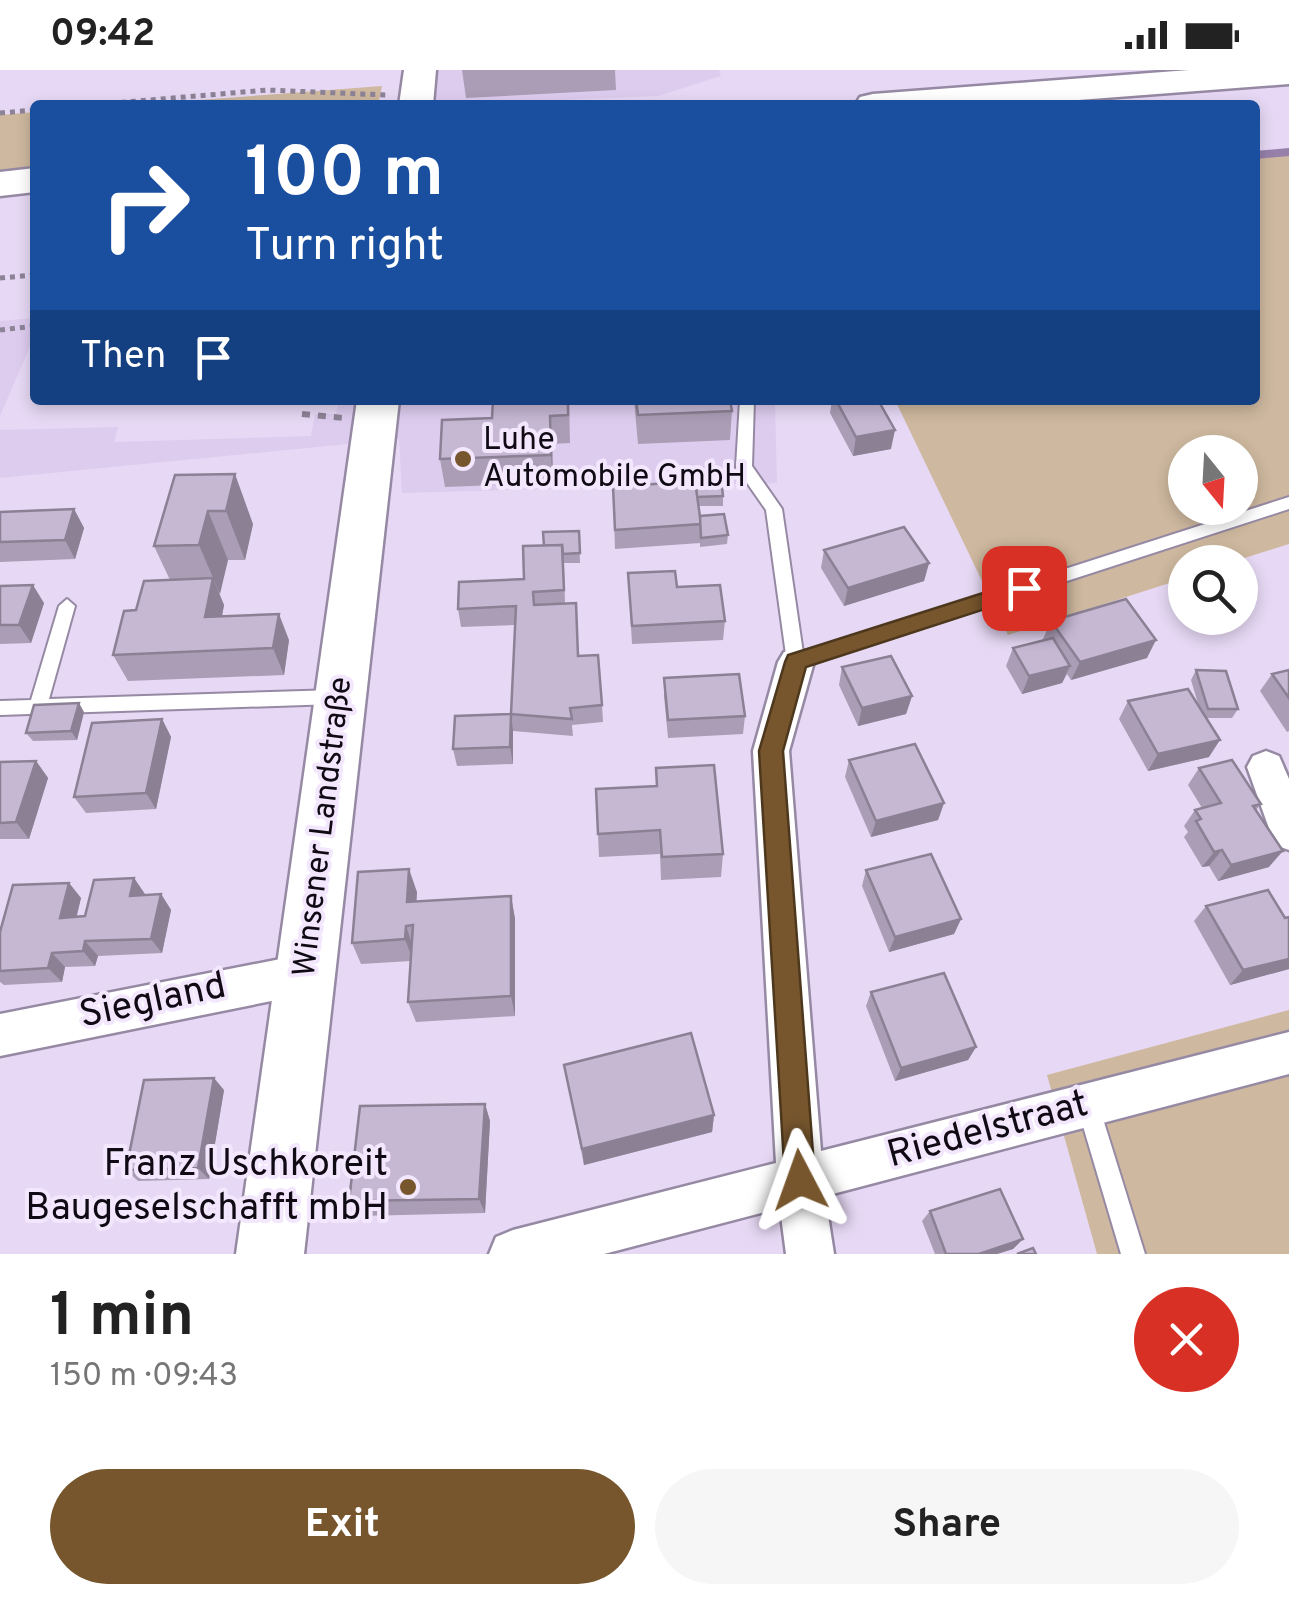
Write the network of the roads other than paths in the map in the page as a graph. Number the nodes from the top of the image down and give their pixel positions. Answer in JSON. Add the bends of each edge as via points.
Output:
{"nodes":[{"id":1,"x":1289,"y":73,"type":"edge"},
{"id":2,"x":1289,"y":92,"type":"edge"},
{"id":3,"x":938,"y":100,"type":"edge"},
{"id":4,"x":1180,"y":100,"type":"edge"},
{"id":5,"x":30,"y":181,"type":"edge"},
{"id":6,"x":0,"y":184,"type":"edge"},
{"id":7,"x":30,"y":202,"type":"edge"},
{"id":8,"x":0,"y":205,"type":"edge"},
{"id":9,"x":747,"y":405,"type":"edge"},
{"id":10,"x":361,"y":409,"type":"edge"},
{"id":11,"x":1289,"y":503,"type":"edge"},
{"id":12,"x":67,"y":606,"type":"dead end"},
{"id":13,"x":796,"y":662,"type":"junction"},
{"id":14,"x":341,"y":696,"type":"junction"},
{"id":15,"x":38,"y":707,"type":"junction"},
{"id":16,"x":0,"y":708,"type":"edge"},
{"id":17,"x":1266,"y":767,"type":"dead end"},
{"id":18,"x":1289,"y":833,"type":"edge"},
{"id":19,"x":306,"y":974,"type":"junction"},
{"id":20,"x":0,"y":1035,"type":"edge"},
{"id":21,"x":1289,"y":1053,"type":"edge"},
{"id":22,"x":1088,"y":1105,"type":"junction"},
{"id":23,"x":800,"y":1180,"type":"junction"},
{"id":24,"x":270,"y":1254,"type":"edge"},
{"id":25,"x":513,"y":1254,"type":"edge"},
{"id":26,"x":810,"y":1254,"type":"edge"},
{"id":27,"x":1133,"y":1254,"type":"edge"}],
"edges":[{"from":1,"to":3,"type":"highway"},
{"from":2,"to":4,"type":"highway"},
{"from":5,"to":6,"type":"highway"},
{"from":7,"to":8,"type":"highway"},
{"from":9,"to":13,"type":"lane","via":[[744,467],[774,508]]},
{"from":10,"to":14,"type":"main road","name":"Winsener Landstraße"},
{"from":11,"to":13,"type":"lane"},
{"from":12,"to":15,"type":"lane"},
{"from":13,"to":23,"type":"street","via":[[771,751]]},
{"from":14,"to":15,"type":"lane"},
{"from":14,"to":19,"type":"main road","name":"Winsener Landstraße"},
{"from":15,"to":16,"type":"lane"},
{"from":17,"to":18,"type":"street"},
{"from":19,"to":20,"type":"street","name":"Siegland"},
{"from":19,"to":24,"type":"main road","name":"Winsener Landstraße"},
{"from":21,"to":22,"type":"street","name":"Riedelstraat"},
{"from":22,"to":23,"type":"street","name":"Riedelstraat"},
{"from":22,"to":27,"type":"lane"},
{"from":23,"to":25,"type":"street","name":"Riedelstraat"},
{"from":23,"to":26,"type":"street"}]}
